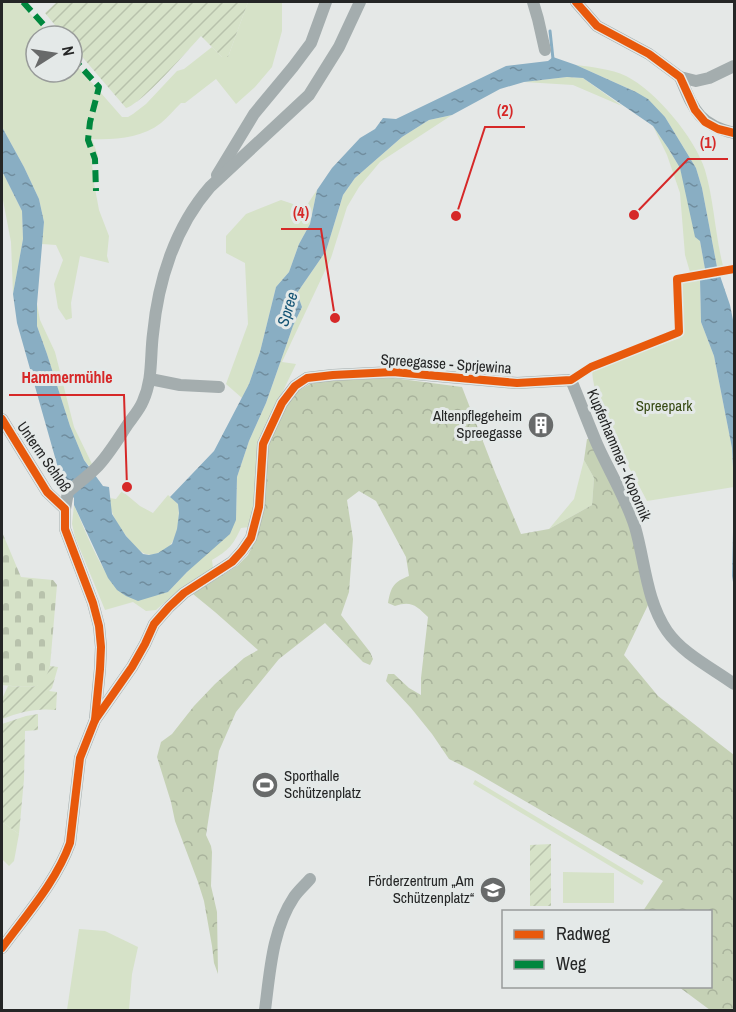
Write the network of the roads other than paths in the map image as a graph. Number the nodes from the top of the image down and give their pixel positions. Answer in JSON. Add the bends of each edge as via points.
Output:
{"nodes":[{"id":1,"x":326,"y":2,"type":"edge"},
{"id":2,"x":360,"y":2,"type":"edge"},
{"id":3,"x":533,"y":2,"type":"edge"},
{"id":4,"x":576,"y":2,"type":"edge"},
{"id":5,"x":545,"y":50,"type":"dead end"},
{"id":6,"x":735,"y":66,"type":"edge"},
{"id":7,"x":680,"y":77,"type":"junction"},
{"id":8,"x":735,"y":134,"type":"edge"},
{"id":9,"x":210,"y":187,"type":"junction"},
{"id":10,"x":150,"y":379,"type":"junction"},
{"id":11,"x":571,"y":380,"type":"joint"},
{"id":12,"x":219,"y":387,"type":"dead end"},
{"id":13,"x":2,"y":420,"type":"edge"},
{"id":14,"x":65,"y":509,"type":"junction"},
{"id":15,"x":735,"y":684,"type":"edge"},
{"id":16,"x":95,"y":720,"type":"junction"},
{"id":17,"x":310,"y":879,"type":"dead end"},
{"id":18,"x":2,"y":948,"type":"edge"},
{"id":19,"x":265,"y":1011,"type":"edge"}],
"edges":[{"from":1,"to":9,"type":"street","via":[[311,43],[254,114]]},
{"from":2,"to":9,"type":"street","via":[[339,47],[309,95]]},
{"from":3,"to":5,"type":"street"},
{"from":4,"to":7,"type":"street","via":[[597,26],[649,54]]},
{"from":6,"to":7,"type":"street","via":[[696,81]]},
{"from":7,"to":8,"type":"street","via":[[705,122]]},
{"from":9,"to":10,"type":"street","via":[[196,202],[164,274]]},
{"from":10,"to":12,"type":"street"},
{"from":10,"to":14,"type":"street","via":[[143,402],[114,444],[96,468],[68,492]]},
{"from":11,"to":15,"type":"street","name":"Kupferhammer - Kopornik","via":[[634,526],[657,613],[674,640]]},
{"from":11,"to":16,"type":"street","name":"Spreegasse - Sprjewina","via":[[517,383],[393,372],[307,378],[295,386],[282,403],[263,444],[259,507],[251,538],[232,561],[184,593],[154,624],[132,667]]},
{"from":13,"to":14,"type":"street","name":"Unterm Schloß","via":[[47,492]]},
{"from":14,"to":16,"type":"street","via":[[65,529],[93,603],[102,647]]},
{"from":16,"to":18,"type":"street","via":[[80,758],[65,856]]},
{"from":17,"to":19,"type":"street","via":[[281,920]]}]}
